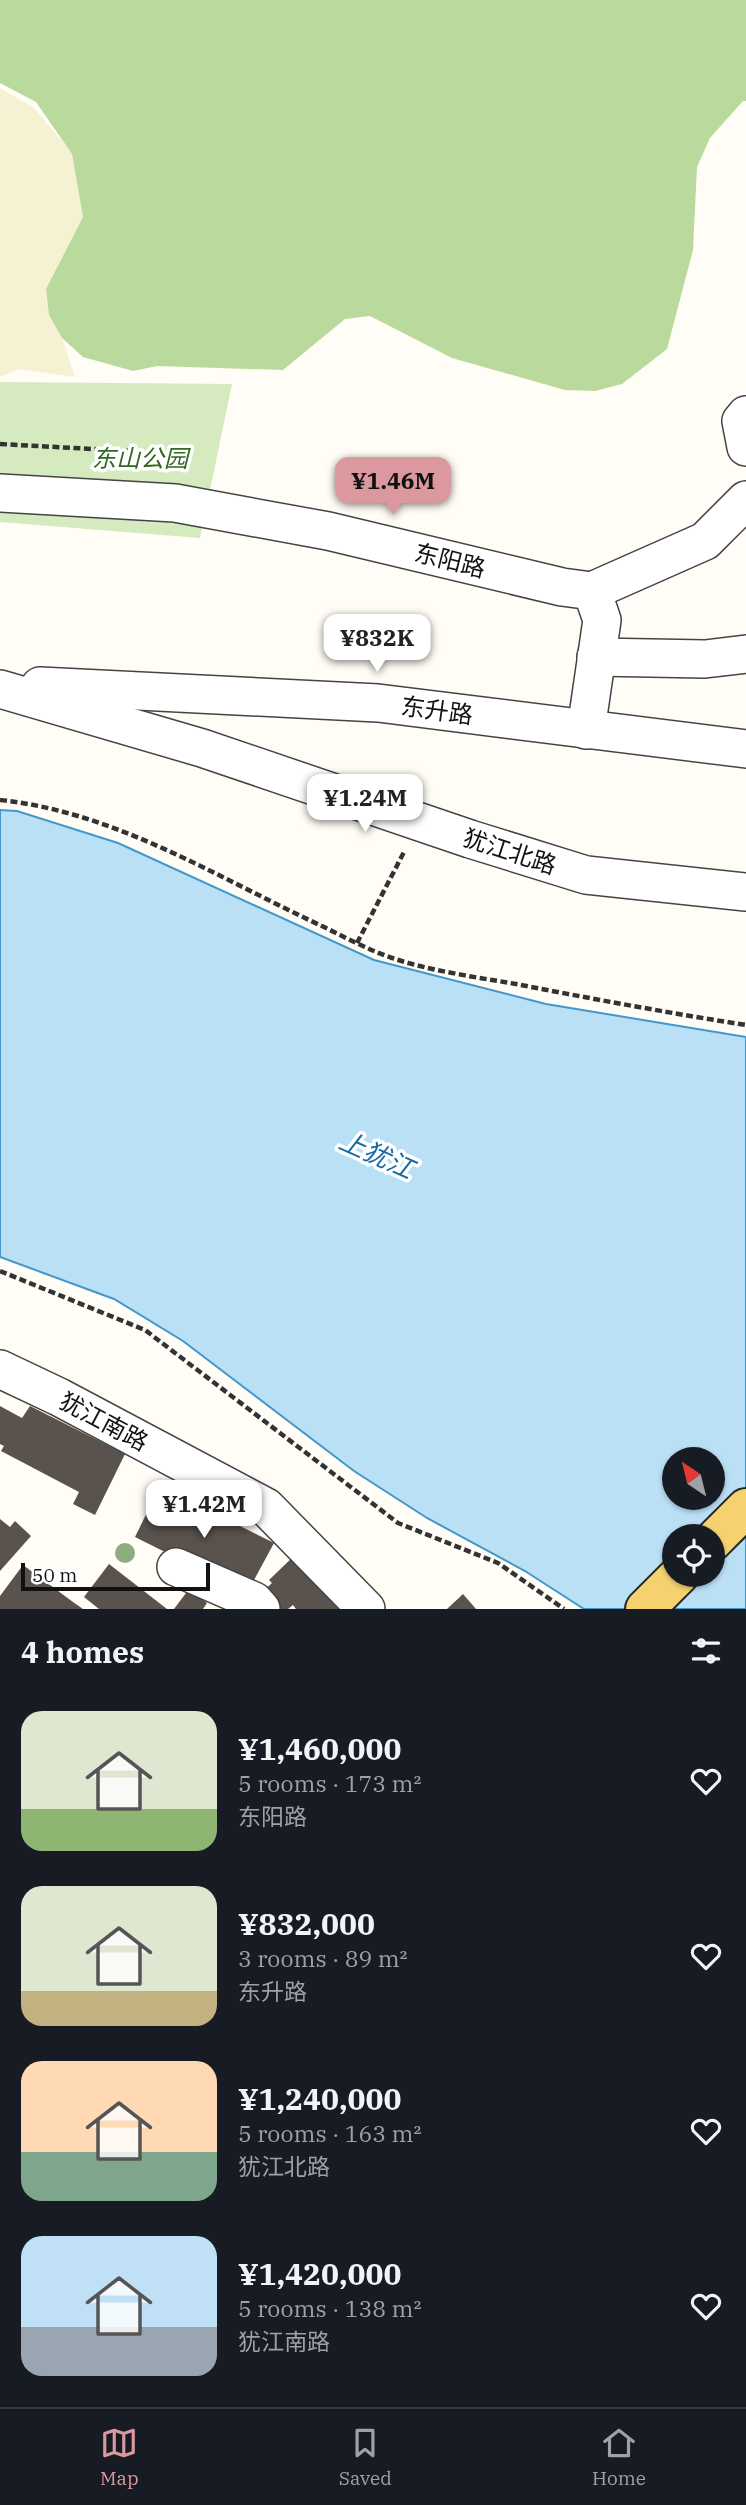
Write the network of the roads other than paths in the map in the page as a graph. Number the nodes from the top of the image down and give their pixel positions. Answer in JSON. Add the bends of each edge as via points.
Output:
{"nodes":[{"id":1,"x":746,"y":415,"type":"edge"},
{"id":2,"x":746,"y":447,"type":"edge"},
{"id":3,"x":0,"y":493,"type":"edge"},
{"id":4,"x":746,"y":500,"type":"edge"},
{"id":5,"x":592,"y":591,"type":"junction"},
{"id":6,"x":746,"y":654,"type":"edge"},
{"id":7,"x":596,"y":657,"type":"junction"},
{"id":8,"x":0,"y":686,"type":"edge"},
{"id":9,"x":586,"y":730,"type":"junction"},
{"id":10,"x":746,"y":749,"type":"edge"},
{"id":11,"x":746,"y":892,"type":"edge"},
{"id":12,"x":0,"y":1369,"type":"edge"},
{"id":13,"x":746,"y":1508,"type":"edge"},
{"id":14,"x":725,"y":1529,"type":"edge"},
{"id":15,"x":176,"y":1567,"type":"dead end"},
{"id":16,"x":667,"y":1587,"type":"edge"},
{"id":17,"x":261,"y":1609,"type":"edge"},
{"id":18,"x":366,"y":1609,"type":"edge"},
{"id":19,"x":645,"y":1609,"type":"edge"}],
"edges":[{"from":1,"to":2,"type":"street","via":[[741,421]]},
{"from":3,"to":5,"type":"street","name":"东阳路","via":[[175,503],[328,531]]},
{"from":4,"to":5,"type":"street","via":[[705,541]]},
{"from":5,"to":7,"type":"street","via":[[602,620]]},
{"from":6,"to":7,"type":"street","via":[[705,659]]},
{"from":7,"to":9,"type":"street"},
{"from":8,"to":9,"type":"street","name":"东升路","via":[[378,703]]},
{"from":8,"to":11,"type":"street","name":"犹江北路","via":[[586,875]]},
{"from":9,"to":10,"type":"street","name":"东升路"},
{"from":12,"to":18,"type":"street","name":"犹江南路","via":[[266,1507]]},
{"from":13,"to":14,"type":"main road"},
{"from":15,"to":17,"type":"street","via":[[254,1601]]},
{"from":16,"to":19,"type":"main road"}]}
